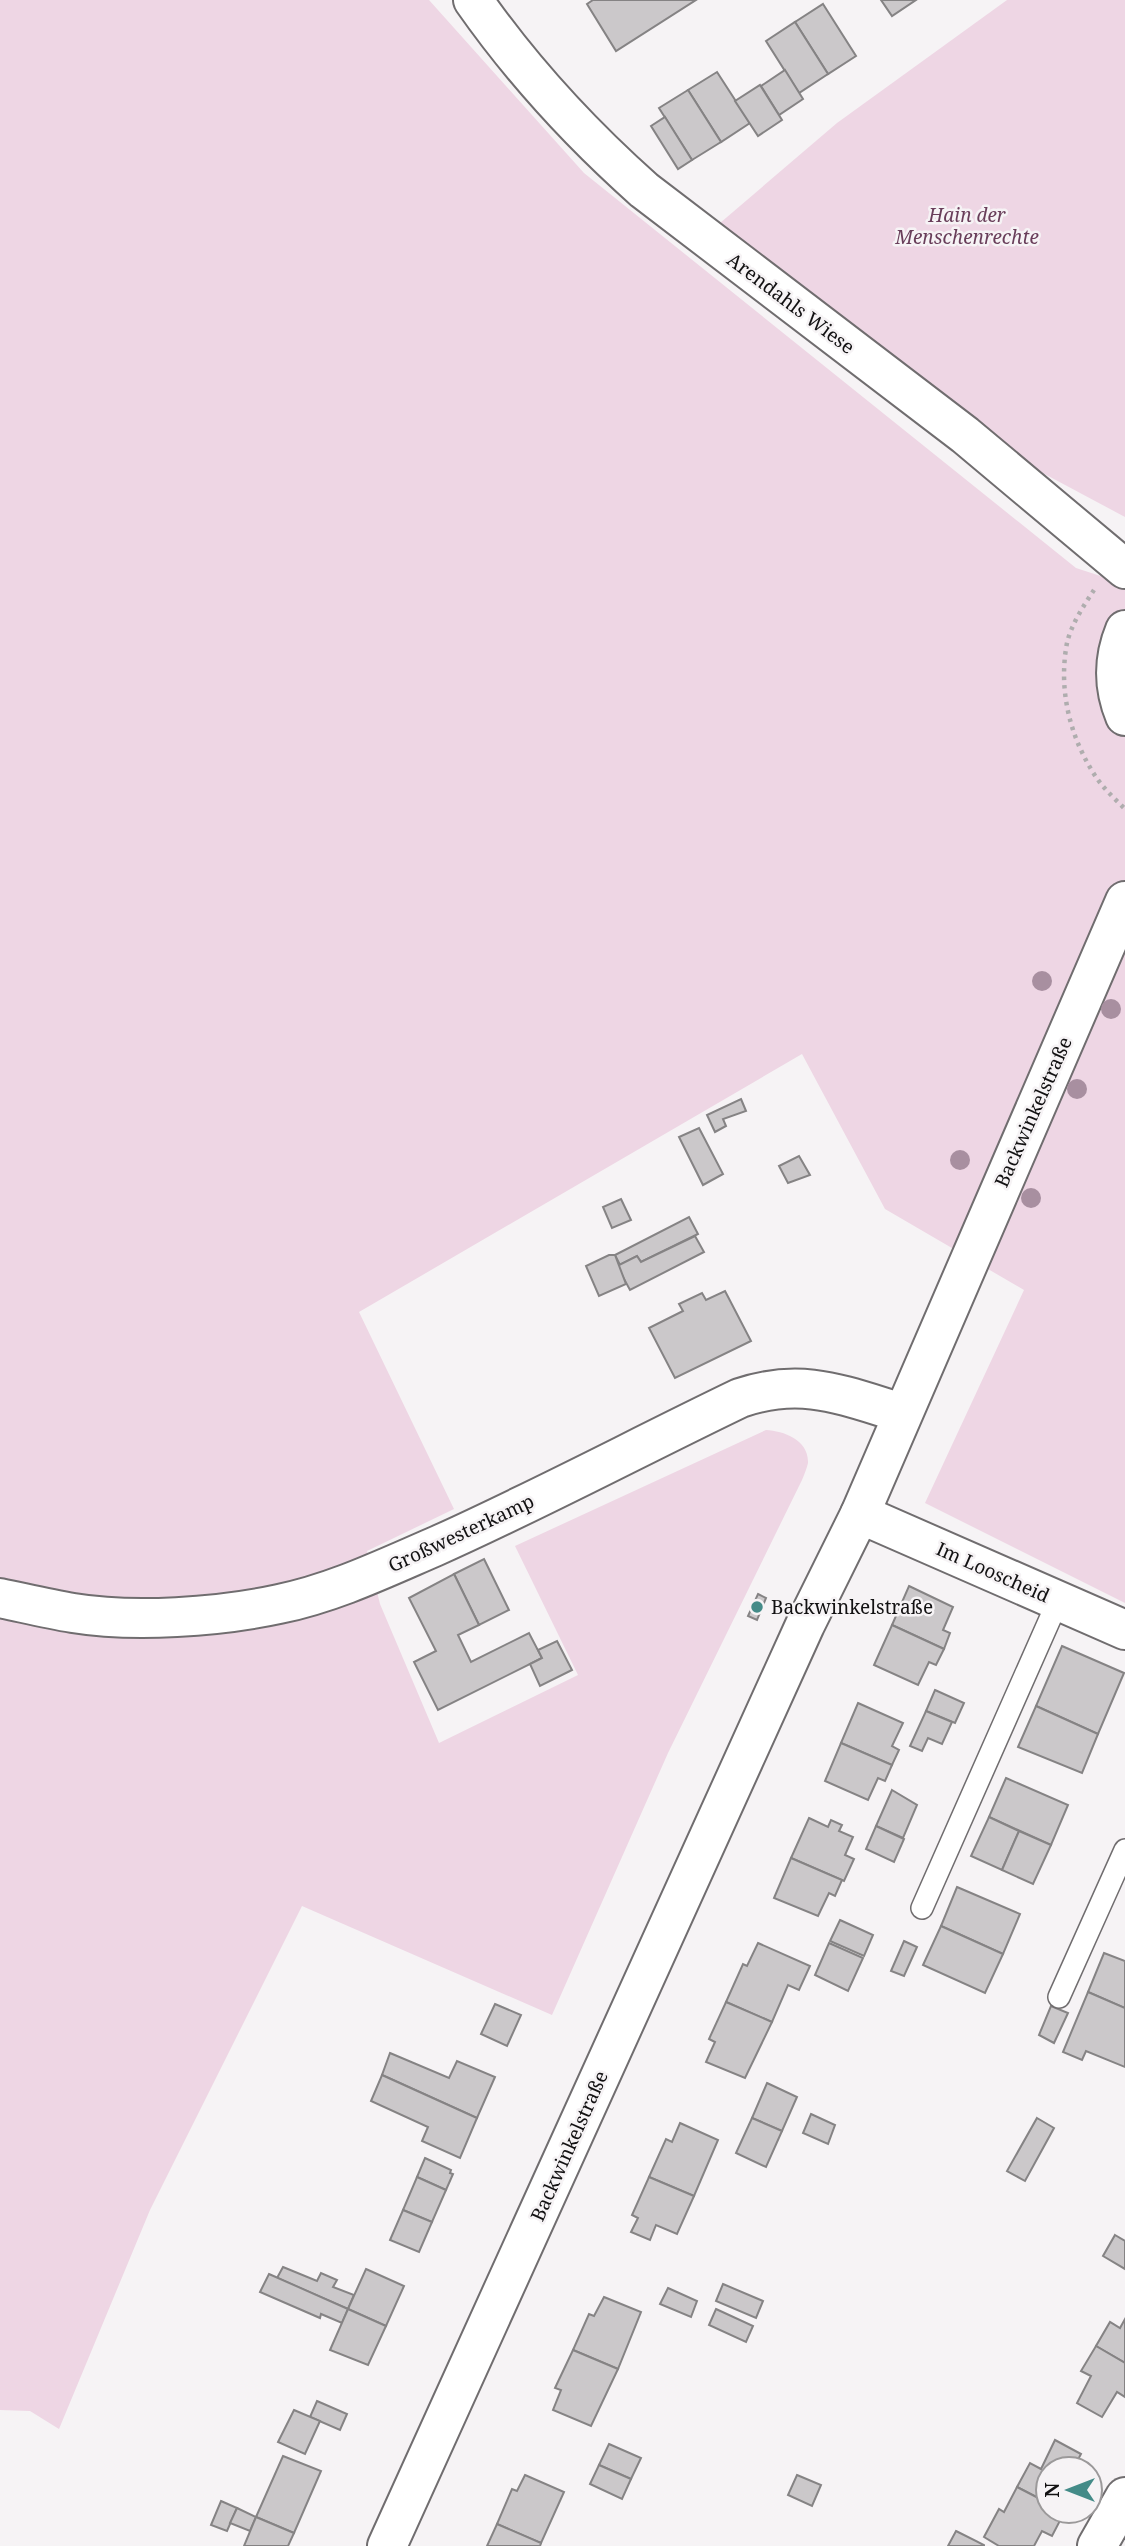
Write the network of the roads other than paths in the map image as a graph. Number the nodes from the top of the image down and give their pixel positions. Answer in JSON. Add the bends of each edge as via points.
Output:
{"nodes":[{"id":1,"x":485,"y":4,"type":"edge"},
{"id":2,"x":1125,"y":569,"type":"edge"},
{"id":3,"x":1125,"y":630,"type":"edge"},
{"id":4,"x":1125,"y":716,"type":"edge"},
{"id":5,"x":1125,"y":901,"type":"edge"},
{"id":6,"x":902,"y":1413,"type":"junction"},
{"id":7,"x":860,"y":1514,"type":"junction"},
{"id":8,"x":0,"y":1598,"type":"edge"},
{"id":9,"x":1058,"y":1601,"type":"junction"},
{"id":10,"x":1125,"y":1630,"type":"edge"},
{"id":11,"x":1125,"y":1850,"type":"edge"},
{"id":12,"x":922,"y":1908,"type":"dead end"},
{"id":13,"x":1059,"y":1997,"type":"dead end"},
{"id":14,"x":1125,"y":2497,"type":"edge"},
{"id":15,"x":387,"y":2546,"type":"edge"},
{"id":16,"x":1097,"y":2546,"type":"edge"}],
"edges":[{"from":1,"to":2,"type":"street","name":"Arendahls Wiese","via":[[547,94],[644,190],[965,435]]},
{"from":3,"to":4,"type":"street","via":[[1116,657],[1115,681]]},
{"from":5,"to":6,"type":"street","name":"Backwinkelstraße"},
{"from":6,"to":7,"type":"street","name":"Backwinkelstraße"},
{"from":6,"to":8,"type":"street","name":"Großwesterkamp","via":[[813,1388],[761,1391],[447,1541],[332,1590],[280,1604],[150,1618],[75,1614]]},
{"from":7,"to":9,"type":"street","name":"Im Looscheid"},
{"from":7,"to":15,"type":"street","name":"Backwinkelstraße","via":[[805,1625]]},
{"from":9,"to":10,"type":"street","name":"Im Looscheid"},
{"from":9,"to":12,"type":"lane"},
{"from":11,"to":13,"type":"lane"},
{"from":14,"to":16,"type":"street"}]}
